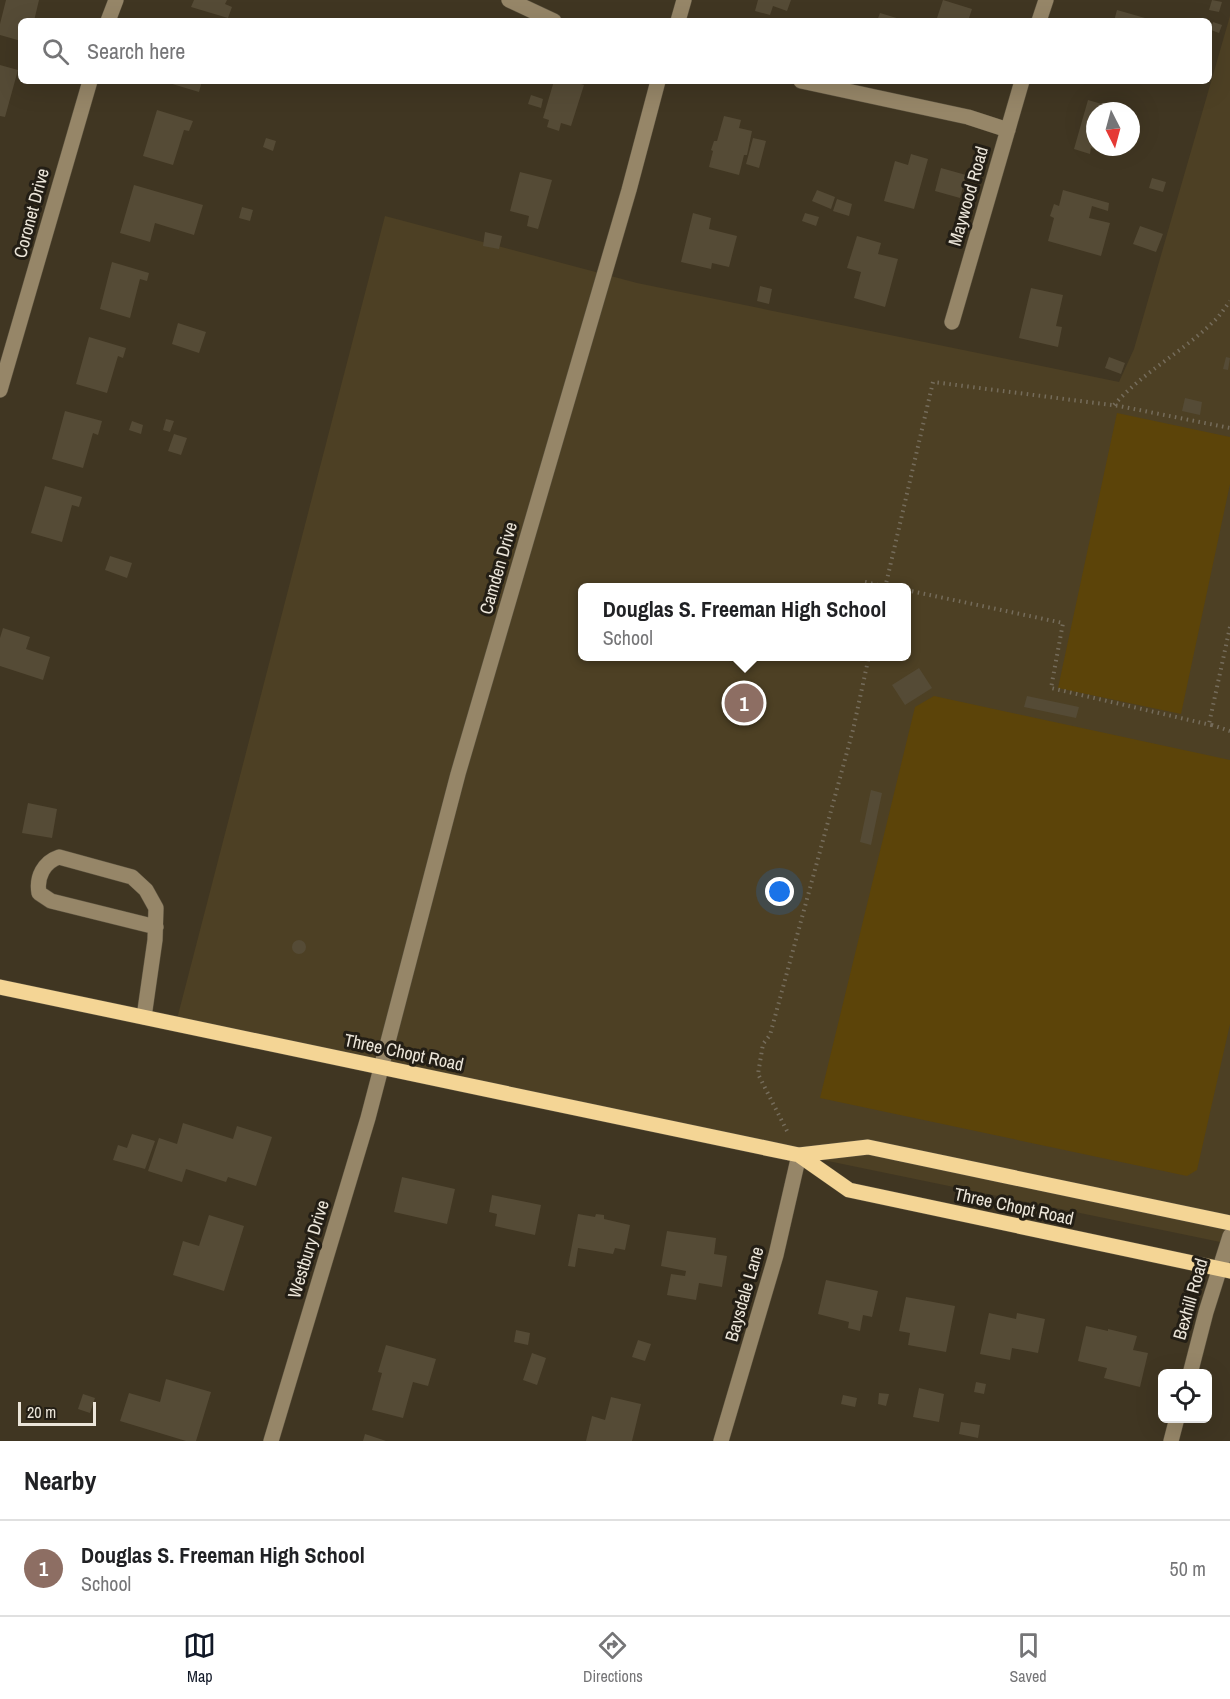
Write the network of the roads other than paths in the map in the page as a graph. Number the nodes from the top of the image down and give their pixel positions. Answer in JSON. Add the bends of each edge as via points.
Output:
{"nodes":[{"id":1,"x":116,"y":0,"type":"edge"},
{"id":2,"x":509,"y":0,"type":"edge"},
{"id":3,"x":684,"y":0,"type":"edge"},
{"id":4,"x":1046,"y":0,"type":"edge"},
{"id":5,"x":109,"y":18,"type":"edge"},
{"id":6,"x":548,"y":18,"type":"edge"},
{"id":7,"x":679,"y":18,"type":"edge"},
{"id":8,"x":1041,"y":18,"type":"edge"},
{"id":9,"x":89,"y":84,"type":"edge"},
{"id":10,"x":657,"y":84,"type":"edge"},
{"id":11,"x":816,"y":84,"type":"edge"},
{"id":12,"x":1021,"y":84,"type":"edge"},
{"id":13,"x":1008,"y":130,"type":"junction"},
{"id":14,"x":952,"y":322,"type":"dead end"},
{"id":15,"x":0,"y":390,"type":"edge"},
{"id":16,"x":156,"y":927,"type":"junction"},
{"id":17,"x":0,"y":987,"type":"edge"},
{"id":18,"x":144,"y":1017,"type":"junction"},
{"id":19,"x":380,"y":1067,"type":"junction"},
{"id":20,"x":799,"y":1155,"type":"junction"},
{"id":21,"x":1230,"y":1223,"type":"edge"},
{"id":22,"x":1230,"y":1236,"type":"edge"},
{"id":23,"x":1225,"y":1270,"type":"edge"},
{"id":24,"x":1192,"y":1369,"type":"edge"},
{"id":25,"x":1176,"y":1423,"type":"edge"},
{"id":26,"x":271,"y":1441,"type":"edge"},
{"id":27,"x":721,"y":1441,"type":"edge"},
{"id":28,"x":1171,"y":1441,"type":"edge"}],
"edges":[{"from":1,"to":5,"type":"street"},
{"from":2,"to":6,"type":"street"},
{"from":3,"to":7,"type":"street"},
{"from":4,"to":8,"type":"street"},
{"from":9,"to":15,"type":"street","name":"Coronet Drive"},
{"from":10,"to":19,"type":"street","name":"Camden Drive","via":[[458,774]]},
{"from":11,"to":13,"type":"street","via":[[968,117]]},
{"from":12,"to":13,"type":"street","name":"Maywood Road"},
{"from":13,"to":14,"type":"street","name":"Maywood Road"},
{"from":16,"to":16,"type":"street","via":[[156,908],[146,890],[132,877],[59,857],[45,866],[39,893],[51,901]]},
{"from":16,"to":18,"type":"street"},
{"from":17,"to":18,"type":"main road","name":"Three Chopt Road"},
{"from":18,"to":19,"type":"main road","name":"Three Chopt Road"},
{"from":19,"to":20,"type":"main road","name":"Three Chopt Road"},
{"from":19,"to":26,"type":"street","name":"Westbury Drive"},
{"from":20,"to":21,"type":"main road","name":"Three Chopt Road","via":[[868,1147]]},
{"from":20,"to":23,"type":"main road","name":"Three Chopt Road","via":[[849,1190]]},
{"from":20,"to":27,"type":"street","name":"Baysdale Lane","via":[[776,1256]]},
{"from":22,"to":23,"type":"street","name":"Bexhill Road"},
{"from":23,"to":24,"type":"street","name":"Bexhill Road"},
{"from":25,"to":28,"type":"street"}]}
